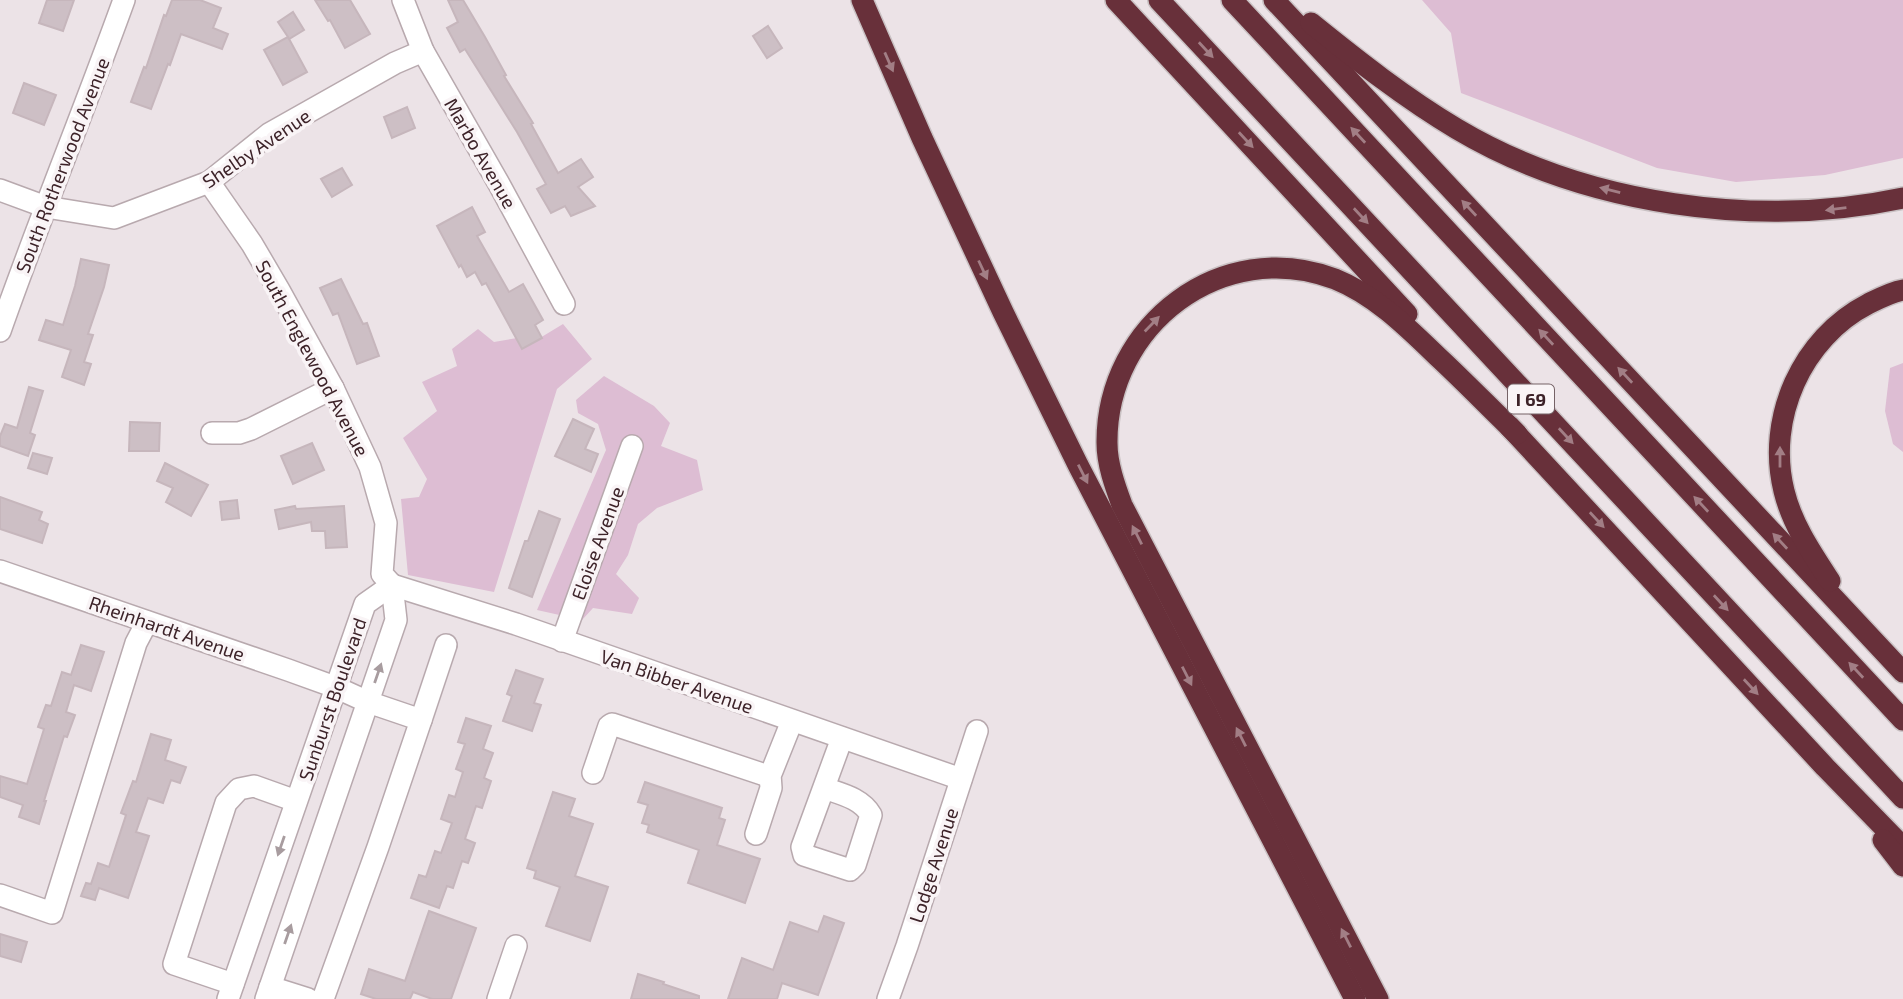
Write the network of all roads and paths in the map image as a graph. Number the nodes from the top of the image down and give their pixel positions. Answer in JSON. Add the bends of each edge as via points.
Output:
{"nodes":[{"id":1,"x":124,"y":0,"type":"edge"},
{"id":2,"x":403,"y":0,"type":"edge"},
{"id":3,"x":862,"y":0,"type":"edge"},
{"id":4,"x":1116,"y":0,"type":"edge"},
{"id":5,"x":1159,"y":0,"type":"edge"},
{"id":6,"x":1232,"y":0,"type":"edge"},
{"id":7,"x":1274,"y":0,"type":"edge"},
{"id":8,"x":1281,"y":0,"type":"edge"},
{"id":9,"x":423,"y":51,"type":"junction"},
{"id":10,"x":209,"y":183,"type":"junction"},
{"id":11,"x":0,"y":190,"type":"edge"},
{"id":12,"x":1903,"y":198,"type":"edge"},
{"id":13,"x":46,"y":206,"type":"junction"},
{"id":14,"x":1903,"y":290,"type":"edge"},
{"id":15,"x":564,"y":304,"type":"dead end"},
{"id":16,"x":0,"y":331,"type":"edge"},
{"id":17,"x":333,"y":388,"type":"junction"},
{"id":18,"x":212,"y":433,"type":"dead end"},
{"id":19,"x":1517,"y":434,"type":"junction"},
{"id":20,"x":632,"y":446,"type":"dead end"},
{"id":21,"x":0,"y":570,"type":"edge"},
{"id":22,"x":392,"y":585,"type":"junction"},
{"id":23,"x":147,"y":622,"type":"junction"},
{"id":24,"x":1860,"y":627,"type":"junction"},
{"id":25,"x":562,"y":640,"type":"junction"},
{"id":26,"x":446,"y":645,"type":"dead end"},
{"id":27,"x":1903,"y":672,"type":"edge"},
{"id":28,"x":335,"y":687,"type":"junction"},
{"id":29,"x":368,"y":702,"type":"junction"},
{"id":30,"x":421,"y":720,"type":"junction"},
{"id":31,"x":1903,"y":720,"type":"edge"},
{"id":32,"x":792,"y":721,"type":"junction"},
{"id":33,"x":977,"y":731,"type":"dead end"},
{"id":34,"x":842,"y":738,"type":"junction"},
{"id":35,"x":1825,"y":767,"type":"junction"},
{"id":36,"x":593,"y":774,"type":"dead end"},
{"id":37,"x":770,"y":774,"type":"junction"},
{"id":38,"x":961,"y":779,"type":"junction"},
{"id":39,"x":824,"y":788,"type":"dead end"},
{"id":40,"x":1903,"y":798,"type":"edge"},
{"id":41,"x":296,"y":802,"type":"junction"},
{"id":42,"x":756,"y":834,"type":"dead end"},
{"id":43,"x":1903,"y":847,"type":"edge"},
{"id":44,"x":1903,"y":866,"type":"edge"},
{"id":45,"x":0,"y":895,"type":"edge"},
{"id":46,"x":516,"y":946,"type":"dead end"},
{"id":47,"x":231,"y":992,"type":"edge"},
{"id":48,"x":267,"y":993,"type":"edge"},
{"id":49,"x":308,"y":999,"type":"edge"},
{"id":50,"x":323,"y":999,"type":"edge"},
{"id":51,"x":498,"y":999,"type":"edge"},
{"id":52,"x":888,"y":999,"type":"edge"},
{"id":53,"x":1355,"y":999,"type":"edge"},
{"id":54,"x":1378,"y":999,"type":"edge"}],
"edges":[{"from":1,"to":13,"type":"street","name":"South Rotherwood Avenue"},
{"from":2,"to":9,"type":"street","name":"Marbo Avenue"},
{"from":3,"to":53,"type":"highway","one_way":true,"via":[[985,274],[1078,465]]},
{"from":4,"to":19,"type":"highway","one_way":true},
{"from":5,"to":40,"type":"highway","number":"I 69","one_way":true},
{"from":31,"to":6,"type":"highway","number":"I 69","one_way":true},
{"from":24,"to":7,"type":"highway","one_way":true},
{"from":12,"to":8,"type":"highway","one_way":true,"via":[[1822,211],[1730,210],[1663,202],[1582,183],[1458,130],[1399,92]]},
{"from":9,"to":10,"type":"street","name":"Shelby Avenue","via":[[269,134]]},
{"from":9,"to":15,"type":"street","name":"Marbo Avenue"},
{"from":10,"to":13,"type":"street","name":"Shelby Avenue","via":[[114,218]]},
{"from":10,"to":17,"type":"street","name":"South Englewood Avenue","via":[[252,244]]},
{"from":11,"to":13,"type":"street","name":"Shelby Avenue"},
{"from":13,"to":16,"type":"street","name":"South Rotherwood Avenue"},
{"from":24,"to":14,"type":"highway","one_way":true,"via":[[1788,507],[1780,470],[1782,421],[1793,386],[1817,346],[1842,320]]},
{"from":17,"to":18,"type":"street","via":[[239,433]]},
{"from":17,"to":22,"type":"street","name":"South Englewood Avenue","via":[[382,503],[386,523],[382,574]]},
{"from":19,"to":35,"type":"highway","one_way":true},
{"from":54,"to":19,"type":"highway","one_way":true,"via":[[1122,505],[1107,444],[1110,404],[1125,363],[1142,335],[1185,296],[1233,274],[1283,268],[1325,276],[1367,296],[1416,336]]},
{"from":20,"to":25,"type":"street","name":"Eloise Avenue"},
{"from":21,"to":23,"type":"street","name":"Rheinhardt Avenue"},
{"from":22,"to":25,"type":"street","name":"Van Bibber Avenue"},
{"from":22,"to":28,"type":"street","name":"Sunburst Boulevard","via":[[365,604]]},
{"from":29,"to":22,"type":"street","name":"Sunburst Boulevard","one_way":true,"via":[[396,620]]},
{"from":23,"to":28,"type":"street","name":"Rheinhardt Avenue"},
{"from":23,"to":45,"type":"street","via":[[136,643],[52,913]]},
{"from":24,"to":27,"type":"highway"},
{"from":25,"to":32,"type":"street","name":"Van Bibber Avenue"},
{"from":26,"to":30,"type":"street"},
{"from":28,"to":29,"type":"street","name":"Rheinhardt Avenue"},
{"from":28,"to":41,"type":"street","name":"Sunburst Boulevard"},
{"from":29,"to":30,"type":"street","name":"Rheinhardt Avenue"},
{"from":48,"to":29,"type":"street","name":"Sunburst Boulevard","one_way":true},
{"from":30,"to":50,"type":"street"},
{"from":32,"to":34,"type":"street","name":"Van Bibber Avenue"},
{"from":32,"to":37,"type":"street"},
{"from":33,"to":38,"type":"street","name":"Lodge Avenue"},
{"from":34,"to":38,"type":"street","name":"Van Bibber Avenue"},
{"from":34,"to":39,"type":"street"},
{"from":35,"to":43,"type":"highway"},
{"from":35,"to":44,"type":"highway"},
{"from":36,"to":37,"type":"street","via":[[612,724]]},
{"from":37,"to":42,"type":"street","via":[[771,788]]},
{"from":38,"to":52,"type":"street","name":"Lodge Avenue"},
{"from":41,"to":47,"type":"street","name":"Sunburst Boulevard","one_way":true},
{"from":41,"to":47,"type":"street","via":[[254,786],[239,789],[226,803],[174,964]]},
{"from":46,"to":51,"type":"street"},
{"from":48,"to":49,"type":"street"}]}
